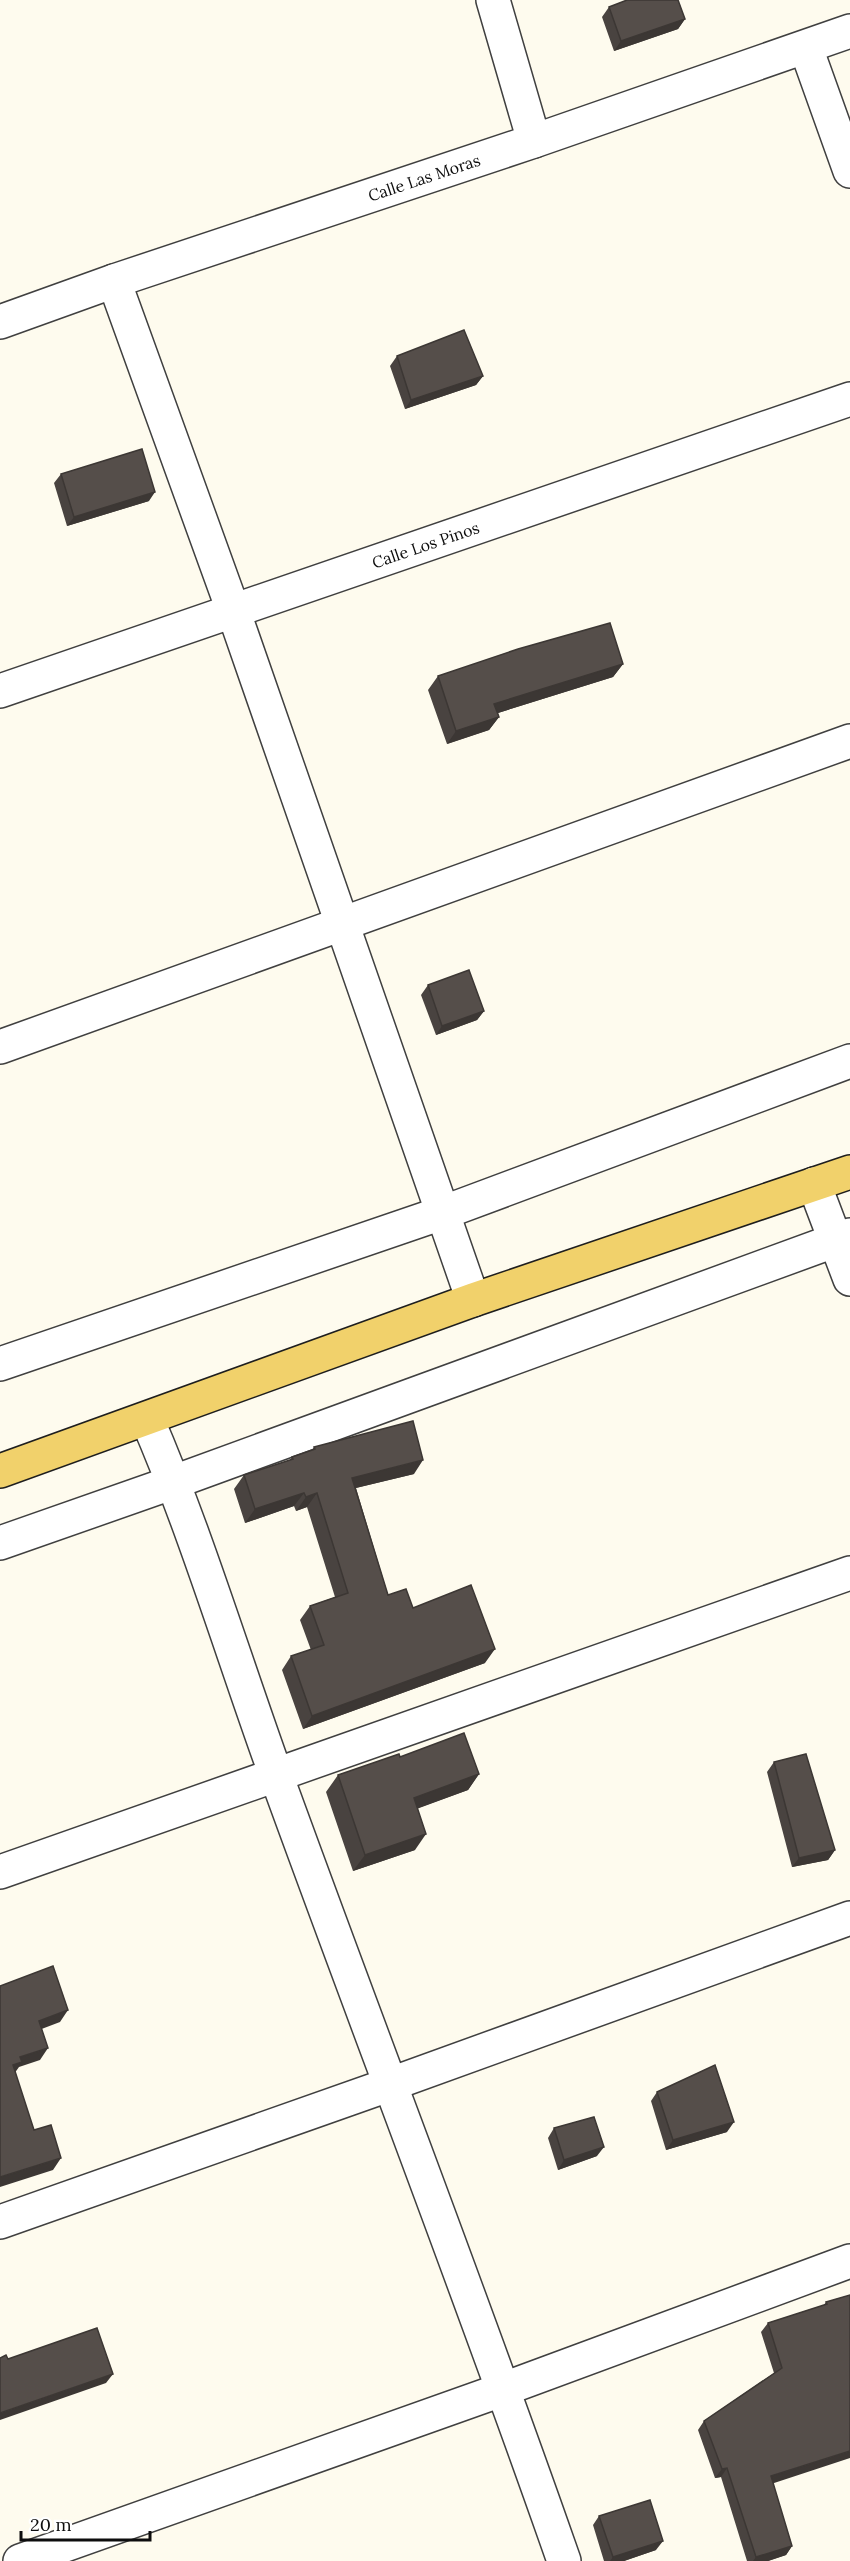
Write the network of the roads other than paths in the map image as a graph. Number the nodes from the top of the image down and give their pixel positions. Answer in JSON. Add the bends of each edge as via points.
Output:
{"nodes":[{"id":1,"x":493,"y":0,"type":"edge"},
{"id":2,"x":850,"y":32,"type":"edge"},
{"id":3,"x":806,"y":48,"type":"junction"},
{"id":4,"x":534,"y":141,"type":"junction"},
{"id":5,"x":850,"y":171,"type":"edge"},
{"id":6,"x":114,"y":281,"type":"junction"},
{"id":7,"x":0,"y":322,"type":"edge"},
{"id":8,"x":850,"y":399,"type":"edge"},
{"id":9,"x":233,"y":610,"type":"junction"},
{"id":10,"x":0,"y":691,"type":"edge"},
{"id":11,"x":850,"y":741,"type":"edge"},
{"id":12,"x":343,"y":925,"type":"junction"},
{"id":13,"x":0,"y":1047,"type":"edge"},
{"id":14,"x":850,"y":1061,"type":"edge"},
{"id":15,"x":850,"y":1172,"type":"edge"},
{"id":16,"x":814,"y":1184,"type":"junction"},
{"id":17,"x":442,"y":1213,"type":"junction"},
{"id":18,"x":843,"y":1238,"type":"edge"},
{"id":19,"x":850,"y":1279,"type":"edge"},
{"id":20,"x":473,"y":1300,"type":"junction"},
{"id":21,"x":0,"y":1364,"type":"edge"},
{"id":22,"x":147,"y":1419,"type":"junction"},
{"id":23,"x":0,"y":1471,"type":"edge"},
{"id":24,"x":174,"y":1482,"type":"junction"},
{"id":25,"x":0,"y":1543,"type":"edge"},
{"id":26,"x":850,"y":1573,"type":"edge"},
{"id":27,"x":276,"y":1775,"type":"junction"},
{"id":28,"x":0,"y":1872,"type":"edge"},
{"id":29,"x":850,"y":1918,"type":"edge"},
{"id":30,"x":391,"y":2084,"type":"junction"},
{"id":31,"x":0,"y":2222,"type":"edge"},
{"id":32,"x":850,"y":2261,"type":"edge"},
{"id":33,"x":504,"y":2389,"type":"junction"},
{"id":34,"x":20,"y":2561,"type":"edge"},
{"id":35,"x":564,"y":2561,"type":"edge"}],
"edges":[{"from":1,"to":4,"type":"street"},
{"from":2,"to":3,"type":"street","name":"Calle Las Moras"},
{"from":3,"to":4,"type":"street","name":"Calle Las Moras"},
{"from":3,"to":5,"type":"street"},
{"from":4,"to":6,"type":"street","name":"Calle Las Moras"},
{"from":6,"to":7,"type":"street","name":"Calle Las Moras"},
{"from":6,"to":9,"type":"street"},
{"from":8,"to":9,"type":"street","name":"Calle Los Pinos"},
{"from":9,"to":10,"type":"street","name":"Calle Los Pinos"},
{"from":9,"to":12,"type":"street"},
{"from":11,"to":12,"type":"street"},
{"from":12,"to":13,"type":"street"},
{"from":12,"to":17,"type":"street"},
{"from":14,"to":17,"type":"street"},
{"from":15,"to":16,"type":"main road"},
{"from":16,"to":18,"type":"street"},
{"from":16,"to":20,"type":"main road"},
{"from":17,"to":20,"type":"street"},
{"from":17,"to":21,"type":"street"},
{"from":18,"to":19,"type":"street"},
{"from":18,"to":24,"type":"street"},
{"from":20,"to":22,"type":"main road"},
{"from":22,"to":23,"type":"main road"},
{"from":22,"to":24,"type":"street"},
{"from":24,"to":25,"type":"street"},
{"from":24,"to":27,"type":"street"},
{"from":26,"to":27,"type":"street"},
{"from":27,"to":28,"type":"street"},
{"from":27,"to":30,"type":"street"},
{"from":29,"to":30,"type":"street"},
{"from":30,"to":31,"type":"street"},
{"from":30,"to":33,"type":"street"},
{"from":32,"to":33,"type":"street"},
{"from":33,"to":34,"type":"street"},
{"from":33,"to":35,"type":"street"}]}
